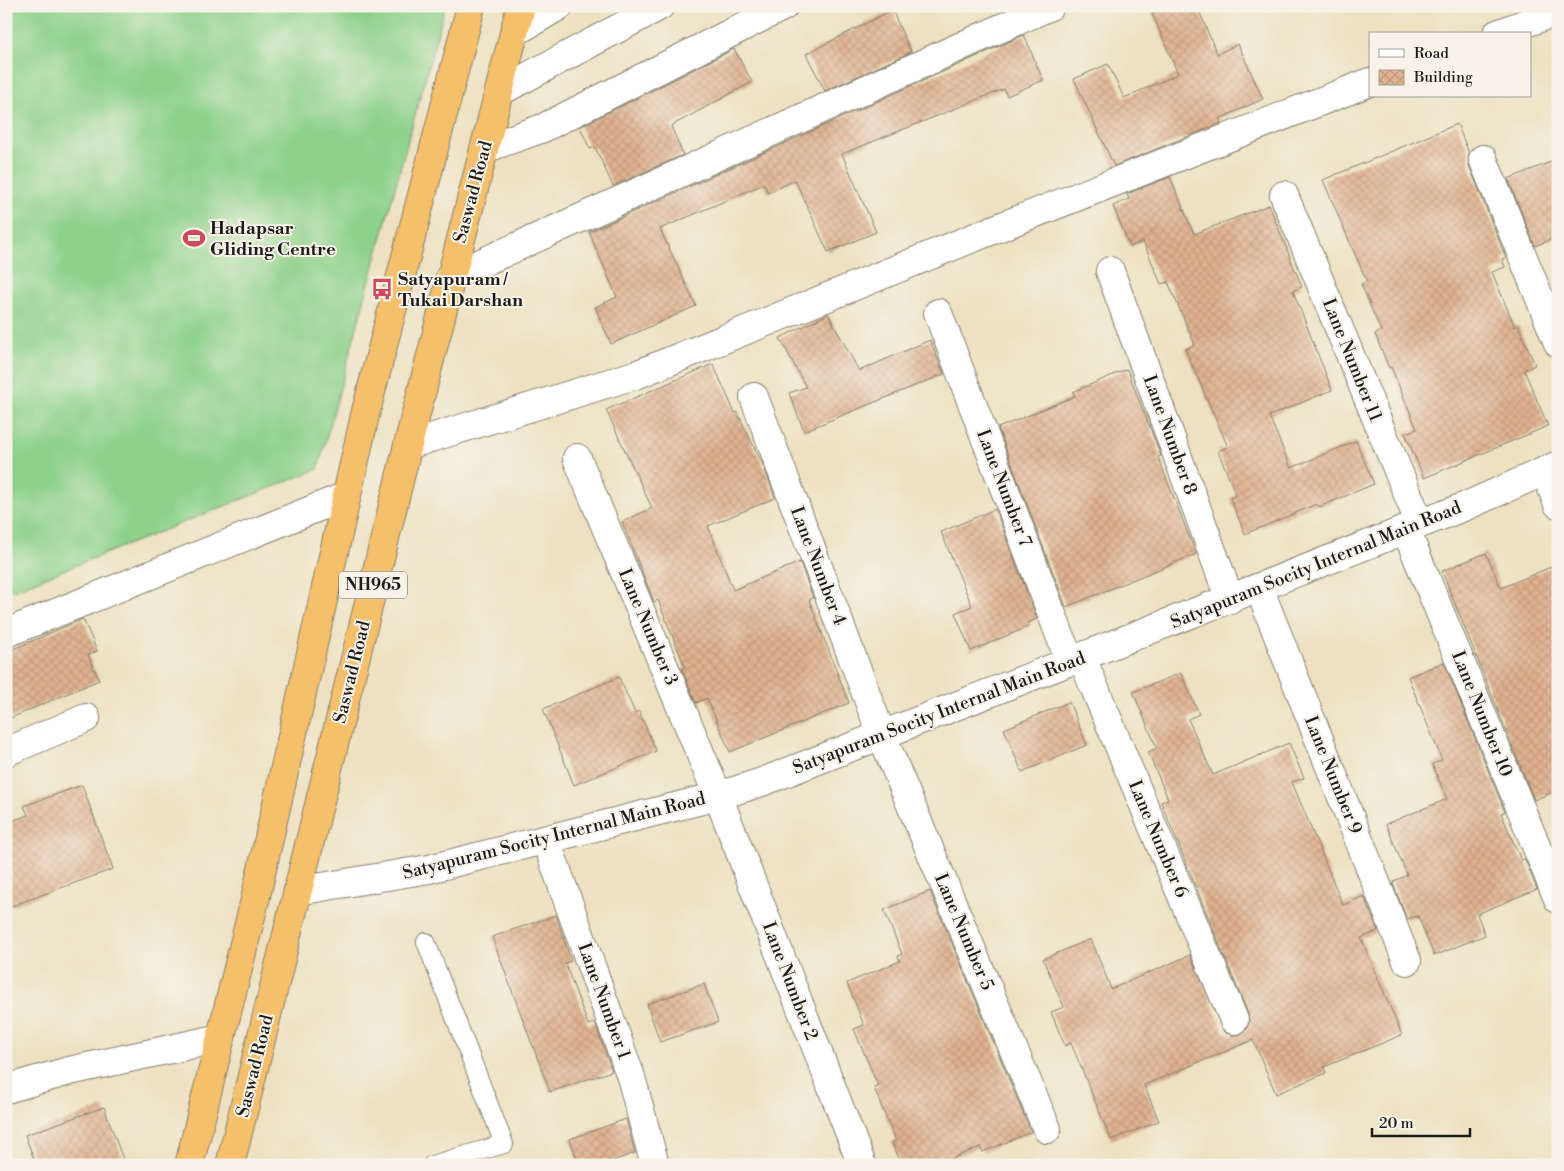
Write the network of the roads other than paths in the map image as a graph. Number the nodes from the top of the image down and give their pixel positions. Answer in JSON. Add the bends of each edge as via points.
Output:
{"nodes":[{"id":1,"x":471,"y":6,"type":"edge"},
{"id":2,"x":560,"y":6,"type":"edge"},
{"id":3,"x":660,"y":6,"type":"edge"},
{"id":4,"x":784,"y":6,"type":"edge"},
{"id":5,"x":1050,"y":6,"type":"edge"},
{"id":6,"x":1558,"y":11,"type":"edge"},
{"id":7,"x":518,"y":19,"type":"edge"},
{"id":8,"x":1502,"y":32,"type":"edge"},
{"id":9,"x":1369,"y":82,"type":"edge"},
{"id":10,"x":499,"y":92,"type":"junction"},
{"id":11,"x":484,"y":149,"type":"junction"},
{"id":12,"x":1483,"y":159,"type":"dead end"},
{"id":13,"x":1284,"y":195,"type":"dead end"},
{"id":14,"x":1110,"y":271,"type":"dead end"},
{"id":15,"x":450,"y":278,"type":"junction"},
{"id":16,"x":938,"y":314,"type":"dead end"},
{"id":17,"x":1558,"y":343,"type":"edge"},
{"id":18,"x":754,"y":397,"type":"dead end"},
{"id":19,"x":408,"y":445,"type":"junction"},
{"id":20,"x":577,"y":458,"type":"dead end"},
{"id":21,"x":1551,"y":468,"type":"edge"},
{"id":22,"x":346,"y":496,"type":"junction"},
{"id":23,"x":1558,"y":504,"type":"edge"},
{"id":24,"x":1413,"y":527,"type":"junction"},
{"id":25,"x":1259,"y":588,"type":"junction"},
{"id":26,"x":1230,"y":600,"type":"junction"},
{"id":27,"x":6,"y":633,"type":"edge"},
{"id":28,"x":1076,"y":660,"type":"junction"},
{"id":29,"x":86,"y":718,"type":"dead end"},
{"id":30,"x":882,"y":736,"type":"junction"},
{"id":31,"x":6,"y":752,"type":"edge"},
{"id":32,"x":718,"y":796,"type":"junction"},
{"id":33,"x":546,"y":840,"type":"junction"},
{"id":34,"x":298,"y":891,"type":"junction"},
{"id":35,"x":1558,"y":898,"type":"edge"},
{"id":36,"x":426,"y":942,"type":"dead end"},
{"id":37,"x":1407,"y":961,"type":"dead end"},
{"id":38,"x":1234,"y":1020,"type":"dead end"},
{"id":39,"x":221,"y":1038,"type":"junction"},
{"id":40,"x":6,"y":1089,"type":"edge"},
{"id":41,"x":1047,"y":1129,"type":"dead end"},
{"id":42,"x":189,"y":1165,"type":"edge"},
{"id":43,"x":230,"y":1165,"type":"edge"},
{"id":44,"x":432,"y":1165,"type":"edge"},
{"id":45,"x":655,"y":1165,"type":"edge"},
{"id":46,"x":862,"y":1165,"type":"edge"}],
"edges":[{"from":1,"to":22,"type":"highway","number":"NH965"},
{"from":2,"to":7,"type":"street"},
{"from":3,"to":10,"type":"street"},
{"from":4,"to":11,"type":"street","via":[[543,128]]},
{"from":5,"to":15,"type":"street"},
{"from":6,"to":8,"type":"street"},
{"from":7,"to":10,"type":"highway","name":"Saswad Road","number":"NH965"},
{"from":9,"to":19,"type":"street","via":[[638,374]]},
{"from":10,"to":11,"type":"highway","name":"Saswad Road","number":"NH965"},
{"from":11,"to":15,"type":"highway","name":"Saswad Road","number":"NH965"},
{"from":12,"to":17,"type":"street"},
{"from":13,"to":24,"type":"street","name":"Lane Number 11"},
{"from":14,"to":26,"type":"street","name":"Lane Number 8"},
{"from":15,"to":19,"type":"highway","name":"Saswad Road","number":"NH965"},
{"from":16,"to":28,"type":"street","name":"Lane Number 7"},
{"from":18,"to":30,"type":"street","name":"Lane Number 4"},
{"from":19,"to":34,"type":"highway","name":"Saswad Road","number":"NH965"},
{"from":20,"to":32,"type":"street","name":"Lane Number 3"},
{"from":21,"to":23,"type":"street"},
{"from":21,"to":24,"type":"street","name":"Satyapuram Socity Internal Main Road"},
{"from":22,"to":27,"type":"street"},
{"from":22,"to":39,"type":"highway","number":"NH965"},
{"from":24,"to":25,"type":"street","name":"Satyapuram Socity Internal Main Road"},
{"from":24,"to":35,"type":"street","name":"Lane Number 10"},
{"from":25,"to":26,"type":"street","name":"Satyapuram Socity Internal Main Road"},
{"from":25,"to":37,"type":"street","name":"Lane Number 9"},
{"from":26,"to":28,"type":"street","name":"Satyapuram Socity Internal Main Road"},
{"from":28,"to":30,"type":"street","name":"Satyapuram Socity Internal Main Road"},
{"from":28,"to":38,"type":"street","name":"Lane Number 6"},
{"from":29,"to":31,"type":"street"},
{"from":30,"to":32,"type":"street","name":"Satyapuram Socity Internal Main Road"},
{"from":30,"to":41,"type":"street","name":"Lane Number 5"},
{"from":32,"to":33,"type":"street","name":"Satyapuram Socity Internal Main Road"},
{"from":32,"to":46,"type":"street","name":"Lane Number 2"},
{"from":33,"to":34,"type":"street","name":"Satyapuram Socity Internal Main Road","via":[[429,869]]},
{"from":33,"to":45,"type":"street","name":"Lane Number 1","via":[[631,1076]]},
{"from":34,"to":43,"type":"highway","name":"Saswad Road","number":"NH965"},
{"from":36,"to":44,"type":"lane","via":[[504,1144]]},
{"from":39,"to":40,"type":"street","via":[[69,1071]]},
{"from":39,"to":42,"type":"highway","number":"NH965"}]}
